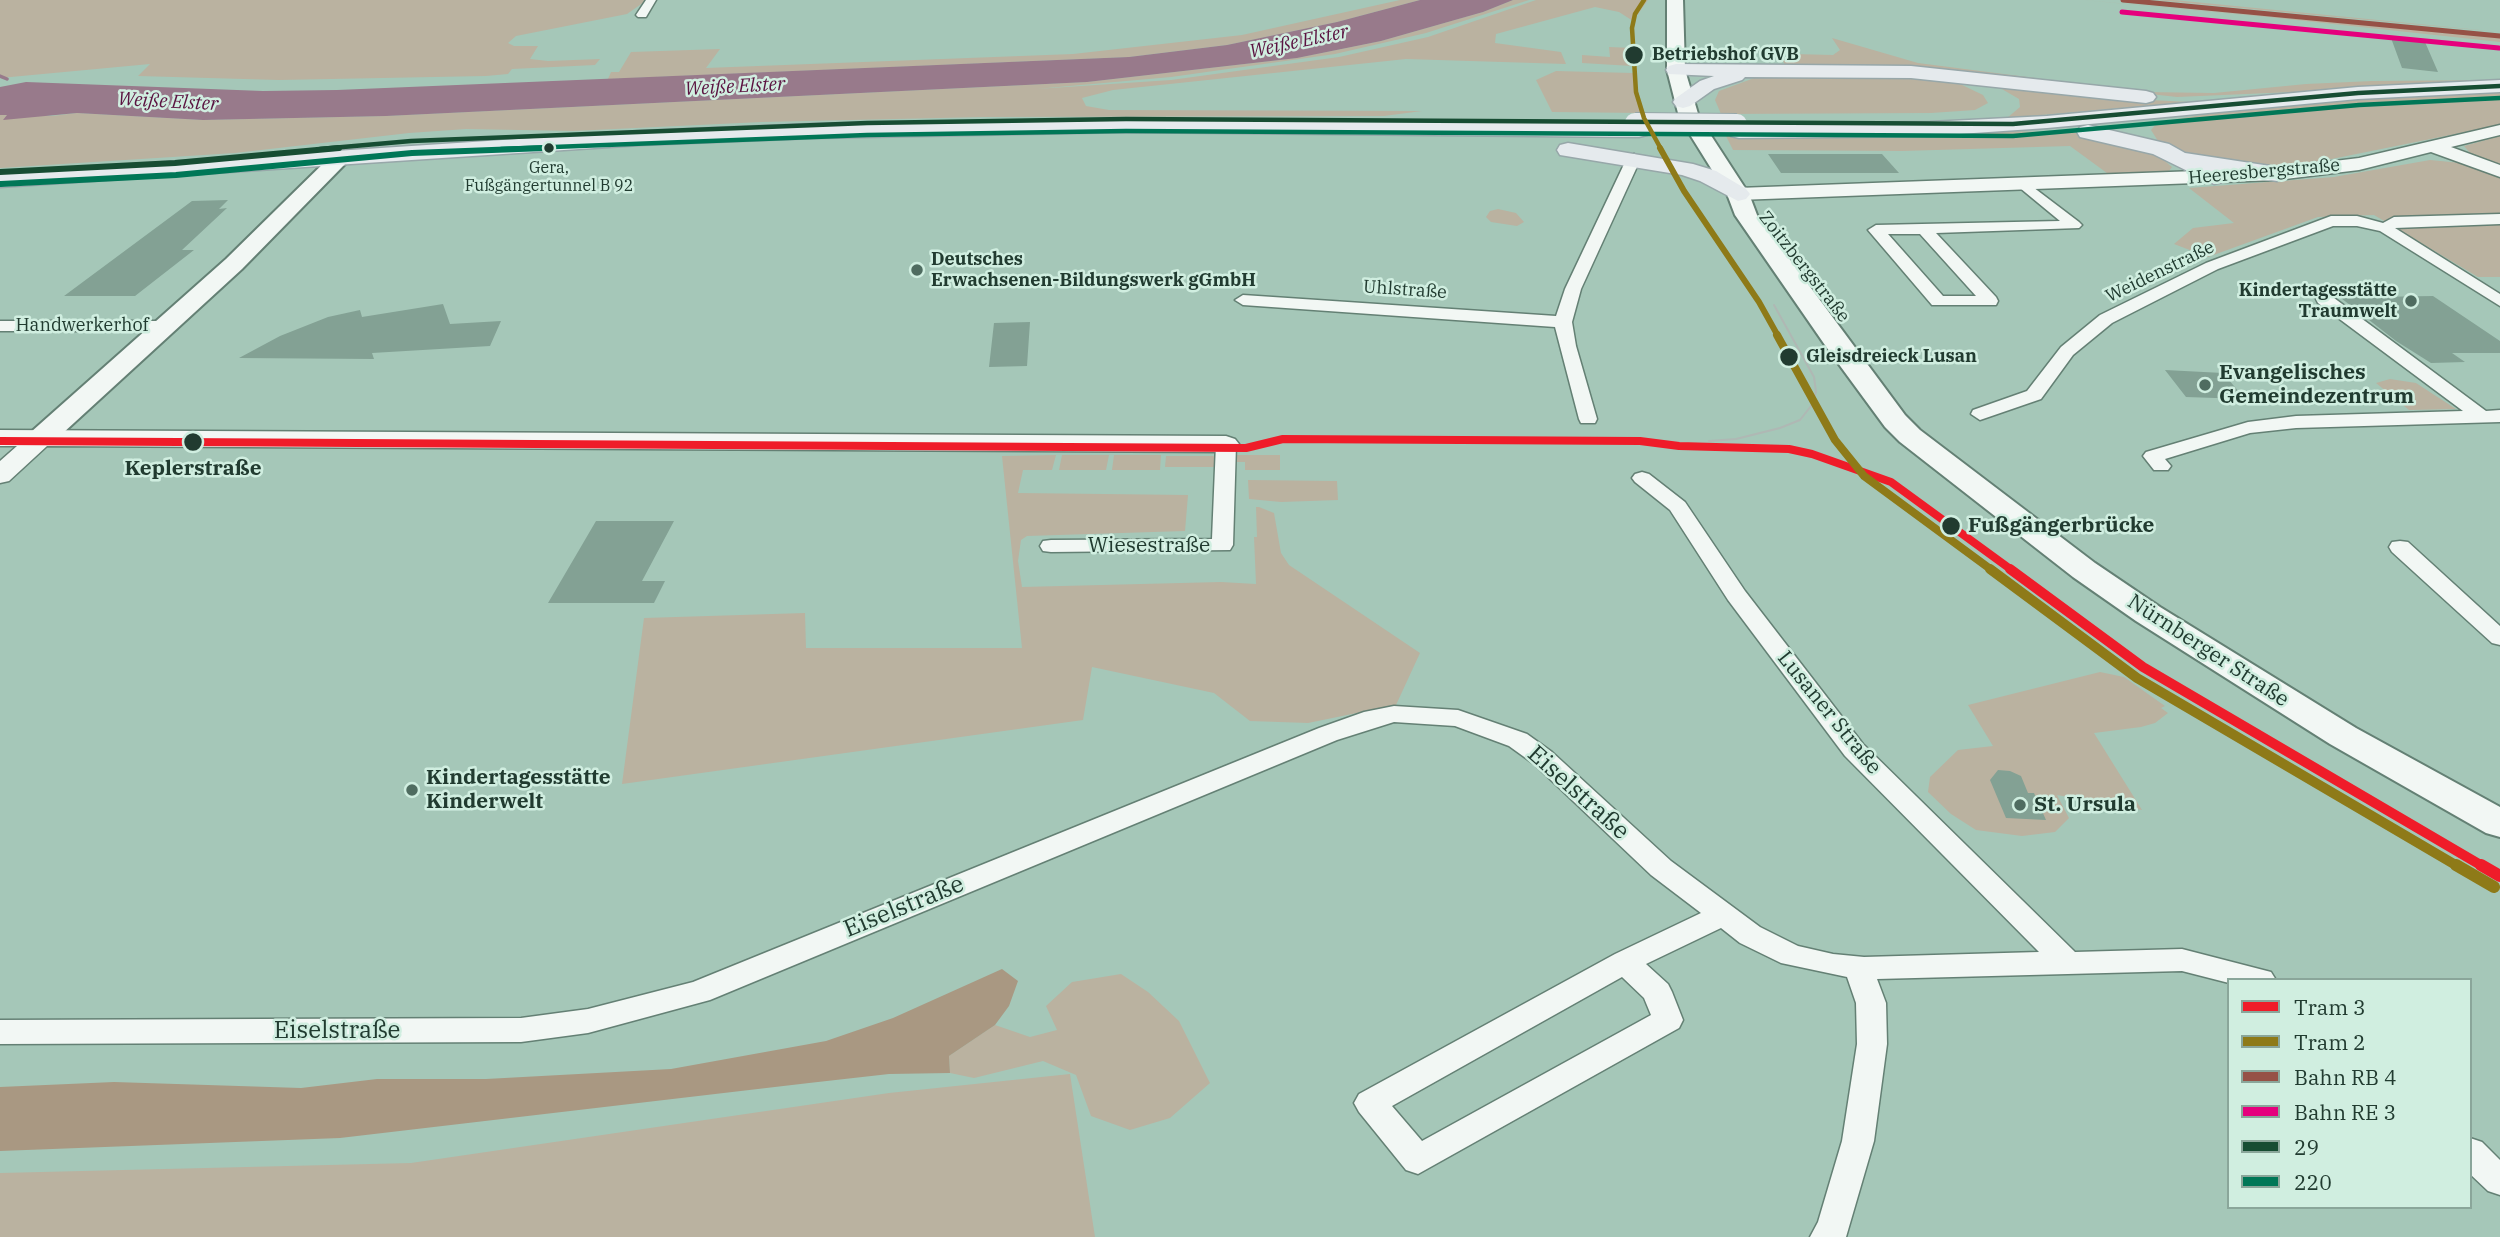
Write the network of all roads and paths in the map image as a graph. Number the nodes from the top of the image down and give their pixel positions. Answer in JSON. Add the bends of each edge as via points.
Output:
{"nodes":[{"id":1,"x":651,"y":0,"type":"edge"},
{"id":2,"x":1672,"y":4,"type":"edge"},
{"id":3,"x":642,"y":15,"type":"dead end"},
{"id":4,"x":1676,"y":70,"type":"junction"},
{"id":5,"x":1762,"y":71,"type":"junction"},
{"id":6,"x":1946,"y":74,"type":"junction"},
{"id":7,"x":2500,"y":86,"type":"edge"},
{"id":8,"x":2273,"y":101,"type":"junction"},
{"id":9,"x":1683,"y":102,"type":"junction"},
{"id":10,"x":2166,"y":112,"type":"junction"},
{"id":11,"x":2013,"y":124,"type":"junction"},
{"id":12,"x":1969,"y":126,"type":"junction"},
{"id":13,"x":1030,"y":127,"type":"junction"},
{"id":14,"x":1637,"y":127,"type":"junction"},
{"id":15,"x":2500,"y":130,"type":"edge"},
{"id":16,"x":2434,"y":147,"type":"junction"},
{"id":17,"x":346,"y":151,"type":"junction"},
{"id":18,"x":2168,"y":152,"type":"junction"},
{"id":19,"x":2406,"y":153,"type":"junction"},
{"id":20,"x":1634,"y":158,"type":"junction"},
{"id":21,"x":2470,"y":160,"type":"junction"},
{"id":22,"x":2500,"y":171,"type":"edge"},
{"id":23,"x":0,"y":172,"type":"edge"},
{"id":24,"x":2277,"y":174,"type":"junction"},
{"id":25,"x":2214,"y":177,"type":"junction"},
{"id":26,"x":0,"y":180,"type":"edge"},
{"id":27,"x":2025,"y":185,"type":"junction"},
{"id":28,"x":1738,"y":194,"type":"junction"},
{"id":29,"x":2500,"y":219,"type":"edge"},
{"id":30,"x":2385,"y":228,"type":"junction"},
{"id":31,"x":1924,"y":229,"type":"junction"},
{"id":32,"x":2500,"y":283,"type":"edge"},
{"id":33,"x":2474,"y":284,"type":"junction"},
{"id":34,"x":2324,"y":299,"type":"dead end"},
{"id":35,"x":1243,"y":300,"type":"dead end"},
{"id":36,"x":2500,"y":301,"type":"edge"},
{"id":37,"x":1563,"y":322,"type":"junction"},
{"id":38,"x":0,"y":326,"type":"edge"},
{"id":39,"x":163,"y":326,"type":"junction"},
{"id":40,"x":1980,"y":414,"type":"dead end"},
{"id":41,"x":2490,"y":416,"type":"edge"},
{"id":42,"x":1588,"y":419,"type":"dead end"},
{"id":43,"x":0,"y":438,"type":"edge"},
{"id":44,"x":41,"y":438,"type":"junction"},
{"id":45,"x":1944,"y":443,"type":"joint"},
{"id":46,"x":1226,"y":444,"type":"joint"},
{"id":47,"x":2161,"y":466,"type":"dead end"},
{"id":48,"x":0,"y":475,"type":"edge"},
{"id":49,"x":1964,"y":477,"type":"junction"},
{"id":50,"x":1642,"y":478,"type":"dead end"},
{"id":51,"x":1051,"y":546,"type":"dead end"},
{"id":52,"x":2400,"y":547,"type":"dead end"},
{"id":53,"x":2500,"y":638,"type":"edge"},
{"id":54,"x":2500,"y":824,"type":"edge"},
{"id":55,"x":1723,"y":915,"type":"junction"},
{"id":56,"x":2067,"y":961,"type":"junction"},
{"id":57,"x":1625,"y":962,"type":"junction"},
{"id":58,"x":1858,"y":967,"type":"junction"},
{"id":59,"x":2253,"y":978,"type":"edge"},
{"id":60,"x":0,"y":1032,"type":"edge"},
{"id":61,"x":2472,"y":1154,"type":"edge"},
{"id":62,"x":2500,"y":1181,"type":"edge"},
{"id":63,"x":1827,"y":1237,"type":"edge"}],
"edges":[{"from":1,"to":3,"type":"street"},
{"from":2,"to":4,"type":"main road","name":"Zoitzbergstraße"},
{"from":4,"to":5,"type":"main road"},
{"from":4,"to":9,"type":"main road","name":"Zoitzbergstraße"},
{"from":5,"to":6,"type":"main road"},
{"from":5,"to":9,"type":"main road","via":[[1720,79]]},
{"from":6,"to":8,"type":"main road","via":[[2124,95]]},
{"from":6,"to":12,"type":"main road","via":[[1988,87],[2006,100],[2006,110]]},
{"from":7,"to":8,"type":"main road"},
{"from":8,"to":10,"type":"main road"},
{"from":9,"to":28,"type":"main road","name":"Zoitzbergstraße"},
{"from":10,"to":11,"type":"main road"},
{"from":10,"to":18,"type":"main road","via":[[2146,131]]},
{"from":11,"to":12,"type":"main road"},
{"from":11,"to":18,"type":"main road","via":[[2112,135]]},
{"from":12,"to":14,"type":"main road","via":[[1858,131]]},
{"from":13,"to":14,"type":"main road"},
{"from":13,"to":17,"type":"main road"},
{"from":13,"to":20,"type":"main road","via":[[1518,147]]},
{"from":14,"to":17,"type":"main road","via":[[999,120],[732,127]]},
{"from":15,"to":16,"type":"street","name":"Heeresbergstraße"},
{"from":16,"to":19,"type":"street","name":"Heeresbergstraße"},
{"from":16,"to":21,"type":"street"},
{"from":17,"to":23,"type":"main road"},
{"from":17,"to":26,"type":"main road"},
{"from":17,"to":39,"type":"main road","via":[[234,264]]},
{"from":18,"to":24,"type":"main road"},
{"from":18,"to":25,"type":"main road"},
{"from":19,"to":21,"type":"street"},
{"from":19,"to":24,"type":"street","name":"Heeresbergstraße"},
{"from":20,"to":28,"type":"main road","via":[[1695,172]]},
{"from":20,"to":37,"type":"street","via":[[1573,289]]},
{"from":21,"to":22,"type":"street"},
{"from":24,"to":25,"type":"street","name":"Heeresbergstraße"},
{"from":25,"to":27,"type":"street","name":"Heeresbergstraße"},
{"from":27,"to":28,"type":"street","name":"Heeresbergstraße"},
{"from":27,"to":31,"type":"street","via":[[2074,225]]},
{"from":28,"to":45,"type":"main road","name":"Zoitzbergstraße","via":[[1766,215]]},
{"from":28,"to":49,"type":"main road","name":"Zoitzbergstraße","via":[[1746,215],[1895,421]]},
{"from":29,"to":30,"type":"street","name":"Weidenstraße","via":[[2394,222]]},
{"from":30,"to":33,"type":"street","name":"Weidenstraße"},
{"from":30,"to":40,"type":"street","name":"Weidenstraße","via":[[2331,221],[2180,280],[2106,319],[2067,351],[2034,395]]},
{"from":31,"to":31,"type":"street","via":[[1876,230],[1938,301],[1990,300]]},
{"from":32,"to":33,"type":"street"},
{"from":33,"to":36,"type":"street","name":"Weidenstraße"},
{"from":34,"to":41,"type":"street"},
{"from":35,"to":37,"type":"street","name":"Uhlstraße"},
{"from":37,"to":42,"type":"street"},
{"from":38,"to":39,"type":"street","name":"Handwerkerhof"},
{"from":39,"to":44,"type":"main road"},
{"from":41,"to":47,"type":"street","via":[[2296,422],[2248,428],[2153,456]]},
{"from":43,"to":44,"type":"street","name":"Wiesestraße"},
{"from":44,"to":46,"type":"street","name":"Wiesestraße"},
{"from":44,"to":48,"type":"street"},
{"from":45,"to":49,"type":"main road","name":"Nürnberger Straße"},
{"from":46,"to":51,"type":"street","name":"Wiesestraße","via":[[1222,545]]},
{"from":49,"to":54,"type":"main road","name":"Nürnberger Straße","via":[[2148,614],[2343,736]]},
{"from":50,"to":56,"type":"street","name":"Lusaner Straße","via":[[1678,506],[1736,595],[1854,750]]},
{"from":52,"to":53,"type":"street"},
{"from":55,"to":57,"type":"street"},
{"from":55,"to":58,"type":"street","name":"Eiselstraße","via":[[1750,935],[1791,955]]},
{"from":55,"to":60,"type":"street","name":"Eiselstraße","via":[[1661,868],[1518,740],[1458,718],[1394,714],[1328,734],[698,992],[588,1021],[521,1030]]},
{"from":56,"to":58,"type":"street"},
{"from":56,"to":59,"type":"street","via":[[2182,960]]},
{"from":57,"to":57,"type":"street","via":[[1443,1063],[1370,1103],[1418,1160],[1668,1020],[1657,992]]},
{"from":58,"to":63,"type":"street","via":[[1871,1003],[1872,1044],[1858,1141]]},
{"from":61,"to":62,"type":"street"}]}
